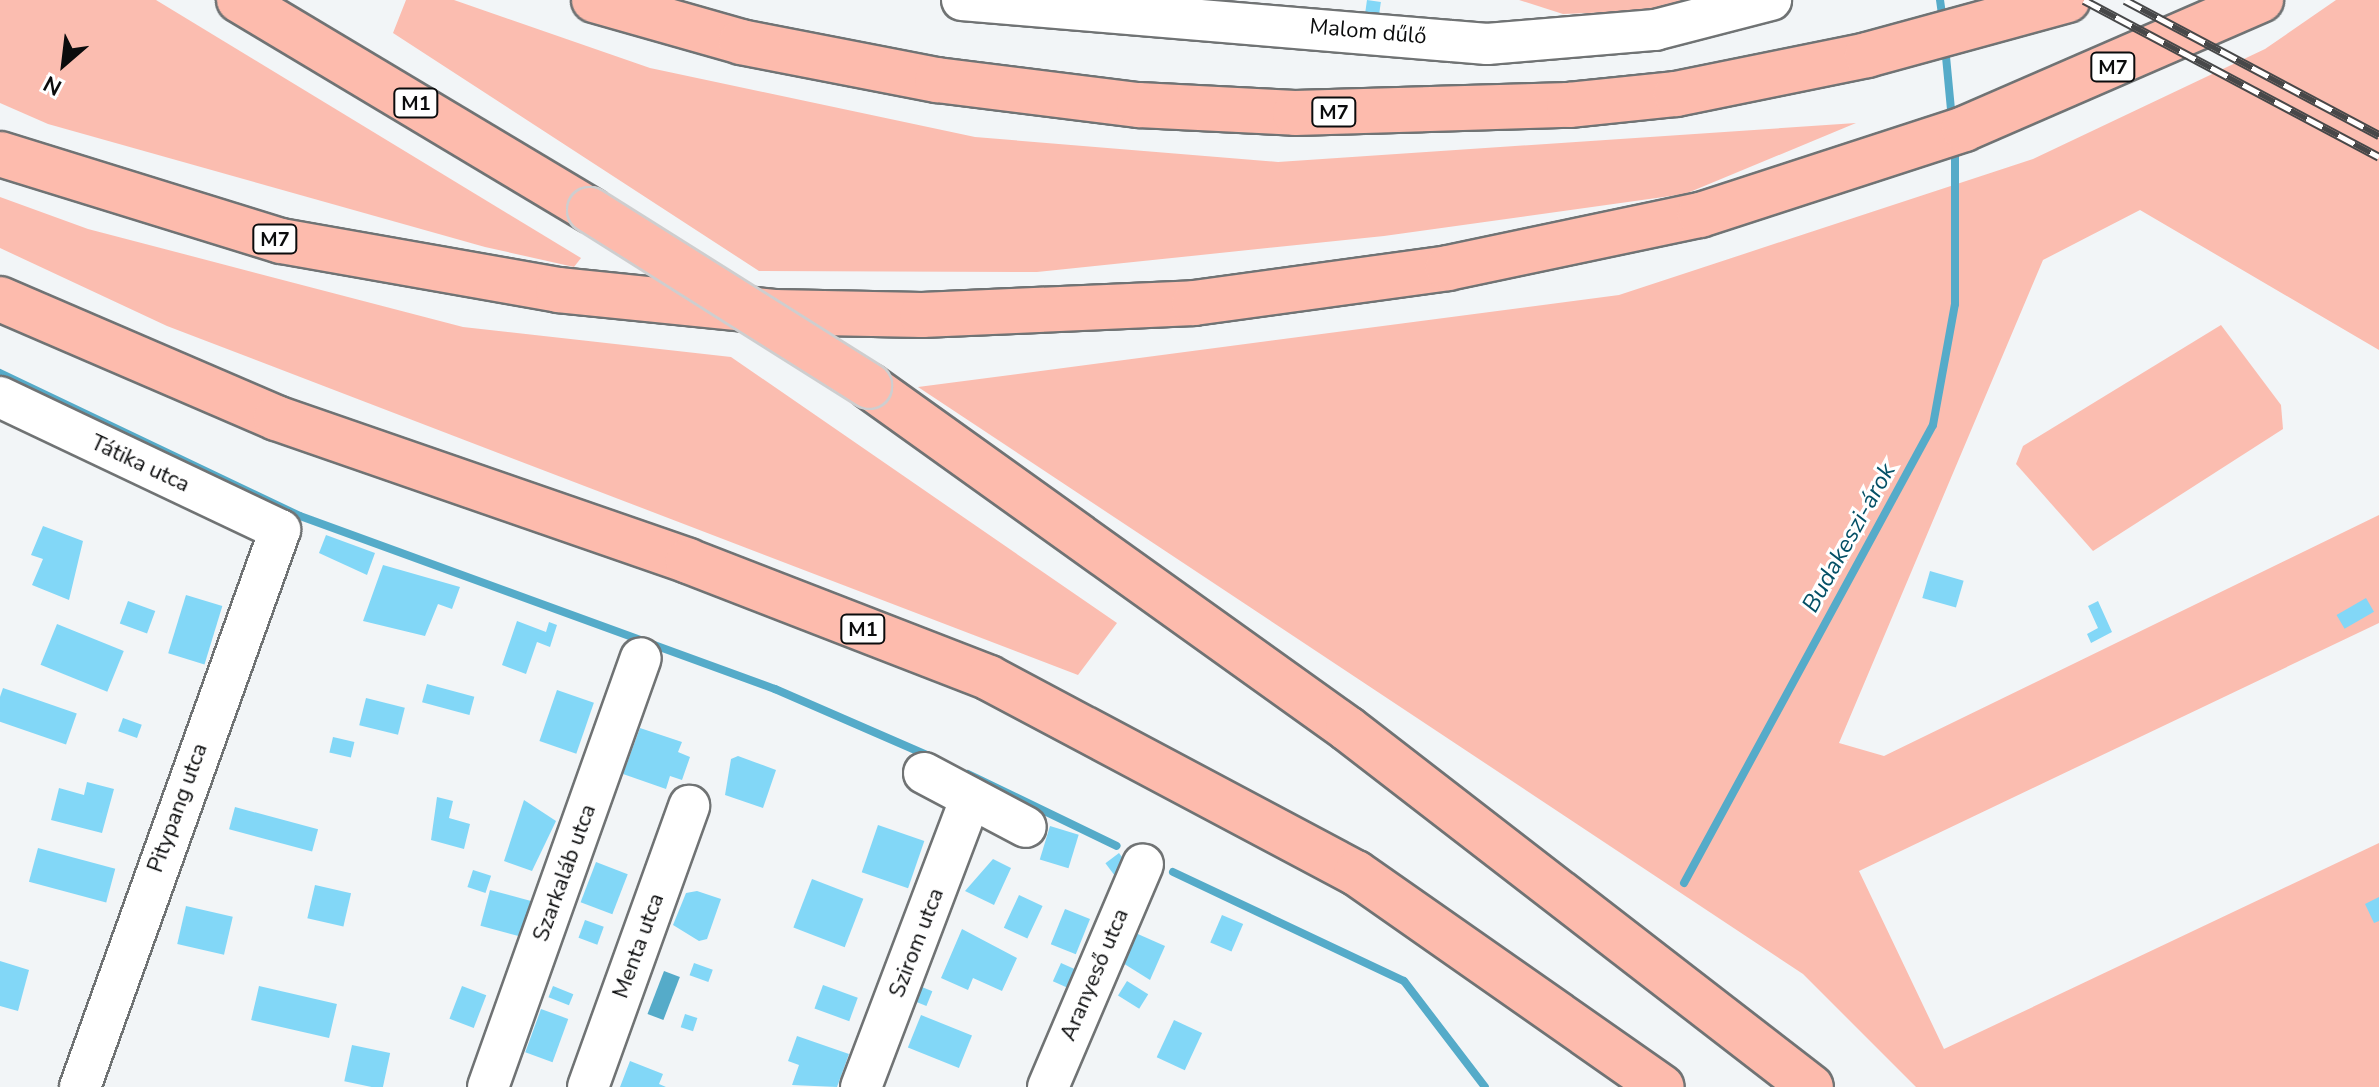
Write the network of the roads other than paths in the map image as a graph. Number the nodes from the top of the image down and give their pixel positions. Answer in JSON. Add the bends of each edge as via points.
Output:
{"nodes":[{"id":1,"x":239,"y":0,"type":"edge"},
{"id":2,"x":594,"y":0,"type":"edge"},
{"id":3,"x":962,"y":0,"type":"edge"},
{"id":4,"x":1771,"y":0,"type":"edge"},
{"id":5,"x":2068,"y":0,"type":"edge"},
{"id":6,"x":2261,"y":0,"type":"edge"},
{"id":7,"x":0,"y":154,"type":"edge"},
{"id":8,"x":0,"y":299,"type":"edge"},
{"id":9,"x":0,"y":397,"type":"edge"},
{"id":10,"x":280,"y":530,"type":"joint"},
{"id":11,"x":641,"y":658,"type":"dead end"},
{"id":12,"x":924,"y":773,"type":"dead end"},
{"id":13,"x":971,"y":798,"type":"junction"},
{"id":14,"x":689,"y":806,"type":"dead end"},
{"id":15,"x":1026,"y":827,"type":"dead end"},
{"id":16,"x":1143,"y":864,"type":"dead end"},
{"id":17,"x":80,"y":1087,"type":"edge"},
{"id":18,"x":488,"y":1087,"type":"edge"},
{"id":19,"x":588,"y":1087,"type":"edge"},
{"id":20,"x":861,"y":1087,"type":"edge"},
{"id":21,"x":1048,"y":1087,"type":"edge"},
{"id":22,"x":1662,"y":1087,"type":"edge"},
{"id":23,"x":1811,"y":1087,"type":"edge"}],
"edges":[{"from":1,"to":23,"type":"highway","number":"M1","bridge":true,"via":[[590,210],[869,386],[1348,729]]},
{"from":2,"to":5,"type":"highway","number":"M7","via":[[741,42],[937,80],[1139,105],[1295,113],[1569,105],[1676,94],[1942,36]]},
{"from":3,"to":4,"type":"street","name":"Malom dűlő","via":[[1487,44],[1655,30]]},
{"from":6,"to":7,"type":"highway","number":"M7","via":[[1949,134],[1700,215],[1448,268],[1194,303],[922,315],[774,312],[409,268],[164,208]]},
{"from":8,"to":22,"type":"highway","number":"M1","via":[[276,418],[688,561],[989,678],[1356,873]]},
{"from":9,"to":10,"type":"street","name":"Tátika utca"},
{"from":10,"to":17,"type":"street","name":"Pitypang utca"},
{"from":11,"to":18,"type":"street","name":"Szarkaláb utca"},
{"from":12,"to":13,"type":"street"},
{"from":13,"to":15,"type":"street"},
{"from":13,"to":20,"type":"street","name":"Szirom utca"},
{"from":14,"to":19,"type":"street","name":"Menta utca"},
{"from":16,"to":21,"type":"street","name":"Aranyeső utca"}]}
